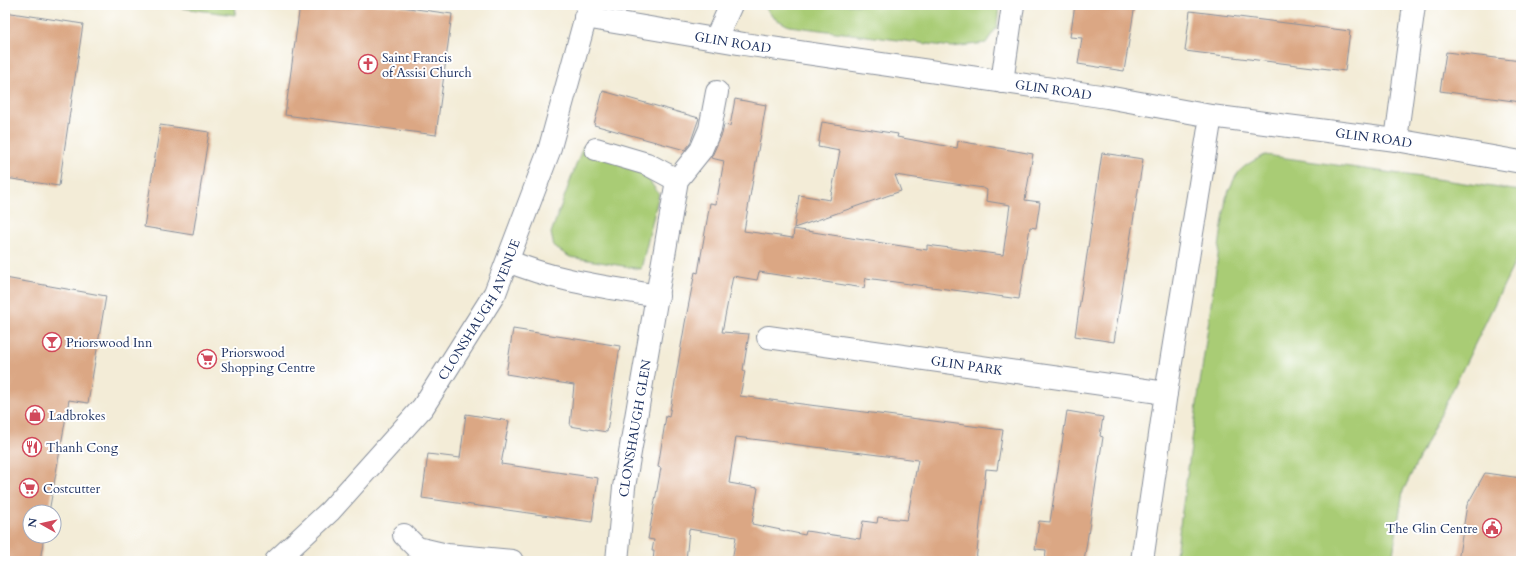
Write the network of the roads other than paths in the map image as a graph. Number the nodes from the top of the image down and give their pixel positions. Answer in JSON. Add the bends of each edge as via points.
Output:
{"nodes":[{"id":1,"x":731,"y":5,"type":"edge"},
{"id":2,"x":1013,"y":5,"type":"edge"},
{"id":3,"x":1414,"y":5,"type":"edge"},
{"id":4,"x":587,"y":11,"type":"edge"},
{"id":5,"x":716,"y":38,"type":"junction"},
{"id":6,"x":1002,"y":82,"type":"junction"},
{"id":7,"x":717,"y":92,"type":"dead end"},
{"id":8,"x":1211,"y":116,"type":"junction"},
{"id":9,"x":1396,"y":140,"type":"junction"},
{"id":10,"x":596,"y":149,"type":"dead end"},
{"id":11,"x":1521,"y":162,"type":"edge"},
{"id":12,"x":677,"y":180,"type":"junction"},
{"id":13,"x":508,"y":261,"type":"junction"},
{"id":14,"x":658,"y":296,"type":"junction"},
{"id":15,"x":768,"y":337,"type":"dead end"},
{"id":16,"x":1166,"y":392,"type":"junction"},
{"id":17,"x":404,"y":536,"type":"dead end"},
{"id":18,"x":276,"y":561,"type":"edge"},
{"id":19,"x":512,"y":561,"type":"edge"},
{"id":20,"x":617,"y":561,"type":"edge"},
{"id":21,"x":1142,"y":561,"type":"edge"}],
"edges":[{"from":1,"to":5,"type":"street"},
{"from":2,"to":6,"type":"street"},
{"from":3,"to":9,"type":"street"},
{"from":4,"to":5,"type":"street","name":"GLIN ROAD"},
{"from":4,"to":13,"type":"street","name":"CLONSHAUGH AVENUE","via":[[549,151]]},
{"from":5,"to":6,"type":"street","name":"GLIN ROAD"},
{"from":6,"to":8,"type":"street","name":"GLIN ROAD","via":[[1107,97]]},
{"from":7,"to":12,"type":"street","name":"CLONSHAUGH GLEN","via":[[710,129],[701,150]]},
{"from":8,"to":9,"type":"street","name":"GLIN ROAD"},
{"from":8,"to":16,"type":"street"},
{"from":9,"to":11,"type":"street","name":"GLIN ROAD"},
{"from":10,"to":12,"type":"street","via":[[647,164]]},
{"from":12,"to":14,"type":"street","name":"CLONSHAUGH GLEN"},
{"from":13,"to":14,"type":"street","via":[[528,270],[568,280]]},
{"from":13,"to":18,"type":"street","name":"CLONSHAUGH AVENUE","via":[[495,293],[423,407],[330,511]]},
{"from":14,"to":20,"type":"street","name":"CLONSHAUGH GLEN","via":[[624,487]]},
{"from":15,"to":16,"type":"street","name":"GLIN PARK"},
{"from":16,"to":21,"type":"street"},
{"from":17,"to":19,"type":"street","via":[[417,548],[447,555]]}]}
